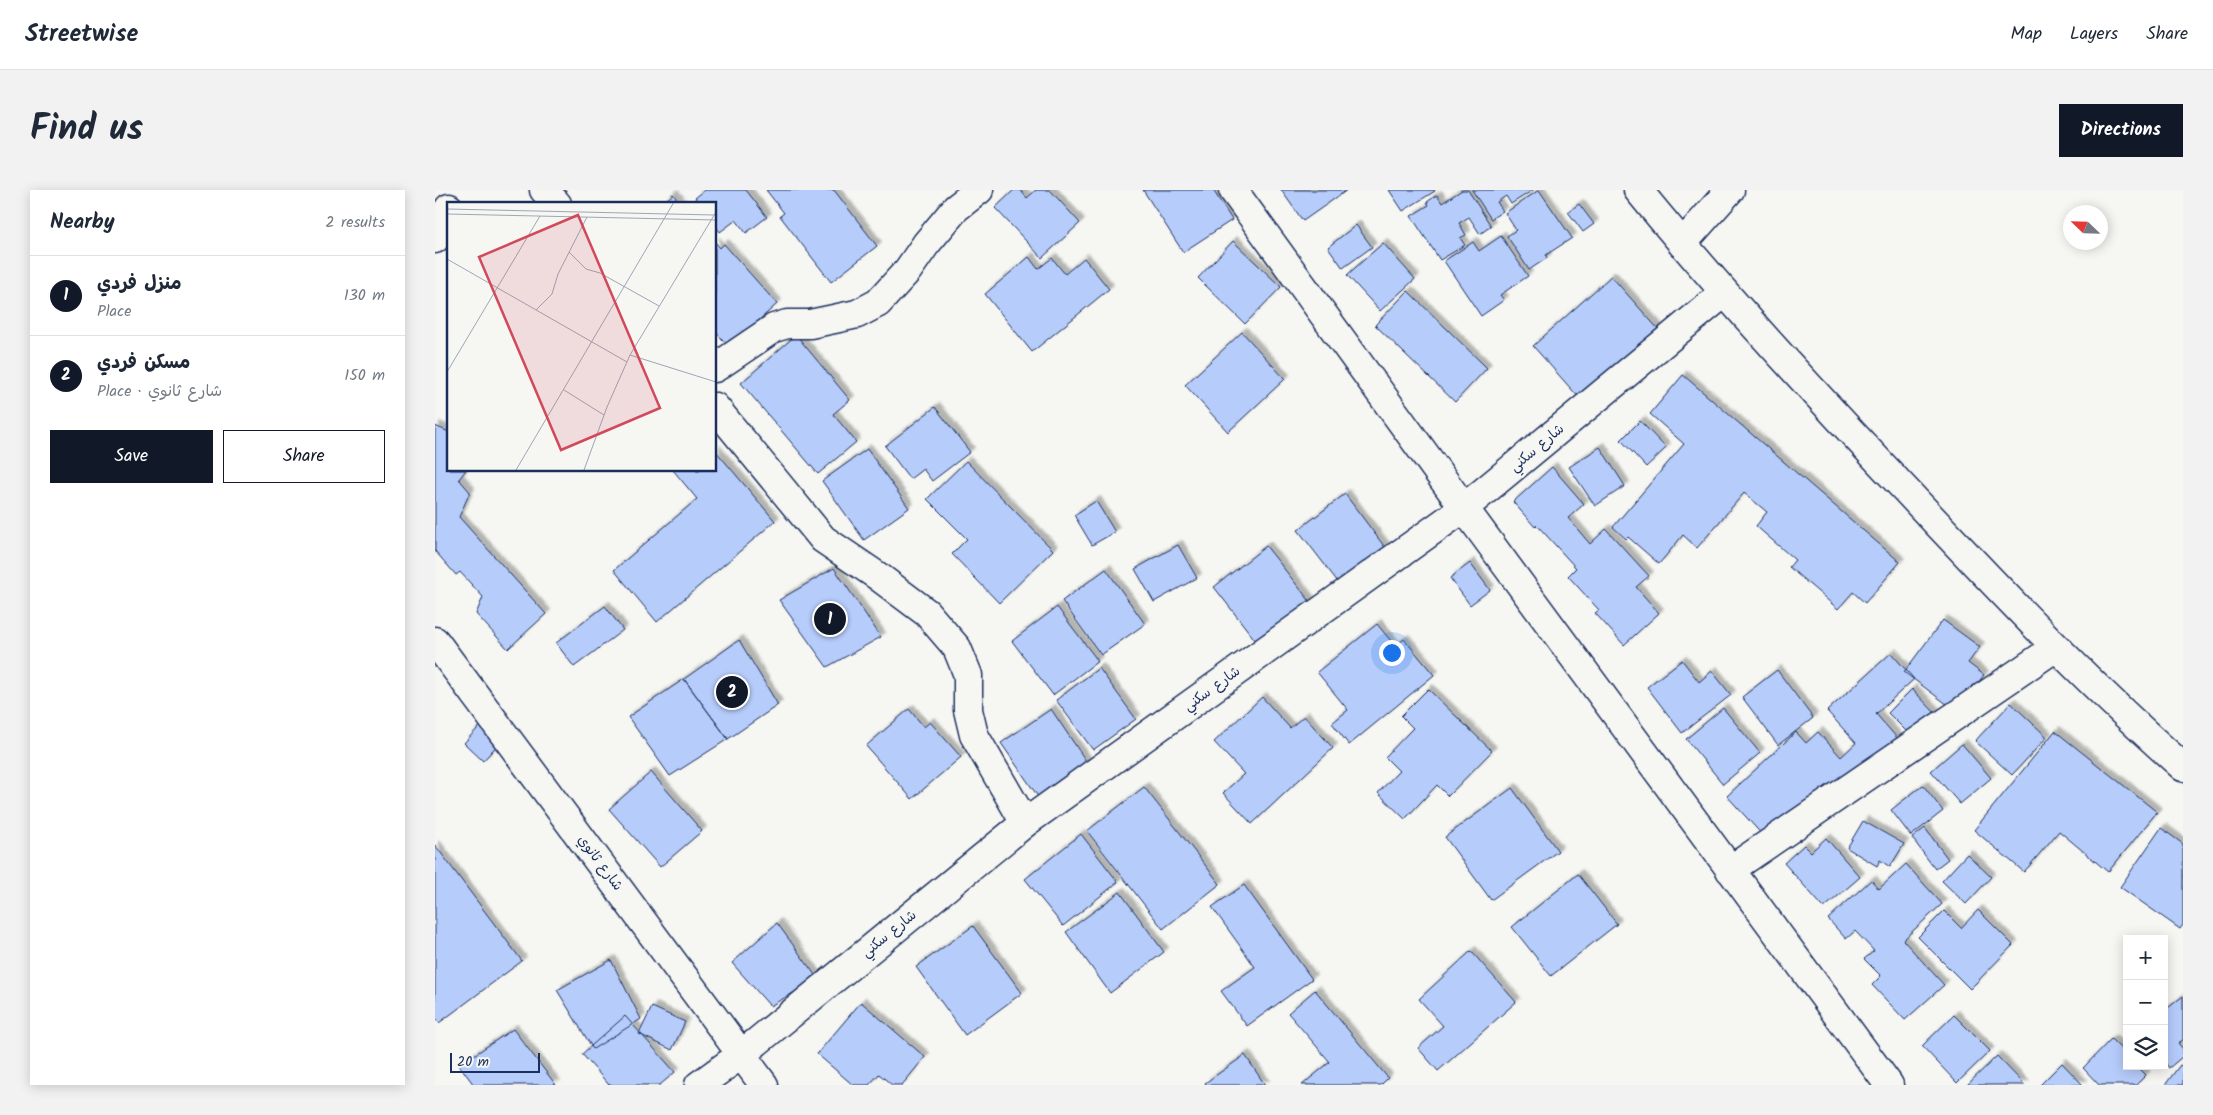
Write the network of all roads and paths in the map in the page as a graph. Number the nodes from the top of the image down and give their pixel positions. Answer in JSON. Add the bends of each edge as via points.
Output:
{"nodes":[{"id":1,"x":457,"y":190,"type":"edge"},
{"id":2,"x":544,"y":190,"type":"edge"},
{"id":3,"x":979,"y":190,"type":"edge"},
{"id":4,"x":1233,"y":190,"type":"edge"},
{"id":5,"x":1639,"y":190,"type":"edge"},
{"id":6,"x":1730,"y":190,"type":"edge"},
{"id":7,"x":452,"y":202,"type":"edge"},
{"id":8,"x":555,"y":202,"type":"edge"},
{"id":9,"x":447,"y":212,"type":"edge"},
{"id":10,"x":435,"y":238,"type":"edge"},
{"id":11,"x":1683,"y":244,"type":"junction"},
{"id":12,"x":1724,"y":293,"type":"junction"},
{"id":13,"x":716,"y":367,"type":"edge"},
{"id":14,"x":716,"y":408,"type":"edge"},
{"id":15,"x":1464,"y":508,"type":"junction"},
{"id":16,"x":435,"y":641,"type":"edge"},
{"id":17,"x":2056,"y":646,"type":"junction"},
{"id":18,"x":2183,"y":767,"type":"edge"},
{"id":19,"x":1025,"y":823,"type":"junction"},
{"id":20,"x":1730,"y":870,"type":"junction"},
{"id":21,"x":742,"y":1054,"type":"junction"},
{"id":22,"x":699,"y":1085,"type":"edge"},
{"id":23,"x":764,"y":1085,"type":"edge"},
{"id":24,"x":1889,"y":1085,"type":"edge"}],
"edges":[{"from":1,"to":7,"type":"street"},
{"from":2,"to":8,"type":"street"},
{"from":3,"to":13,"type":"street","via":[[956,208],[878,303],[857,314],[834,320],[774,328]]},
{"from":4,"to":15,"type":"street"},
{"from":5,"to":11,"type":"street"},
{"from":6,"to":11,"type":"street"},
{"from":9,"to":10,"type":"street"},
{"from":11,"to":12,"type":"street"},
{"from":12,"to":15,"type":"street","name":"شارع سكني"},
{"from":12,"to":17,"type":"street","via":[[2004,595]]},
{"from":14,"to":19,"type":"street","via":[[823,540],[927,613],[957,648],[968,675],[968,710],[974,735]]},
{"from":15,"to":19,"type":"street","name":"شارع سكني"},
{"from":15,"to":20,"type":"street"},
{"from":16,"to":21,"type":"street","name":"شارع ثانوي"},
{"from":17,"to":18,"type":"street"},
{"from":17,"to":20,"type":"street"},
{"from":19,"to":21,"type":"street","name":"شارع سكني"},
{"from":20,"to":24,"type":"street"},
{"from":21,"to":22,"type":"street","name":"شارع سكني"},
{"from":21,"to":23,"type":"street","name":"شارع ثانوي"}]}
